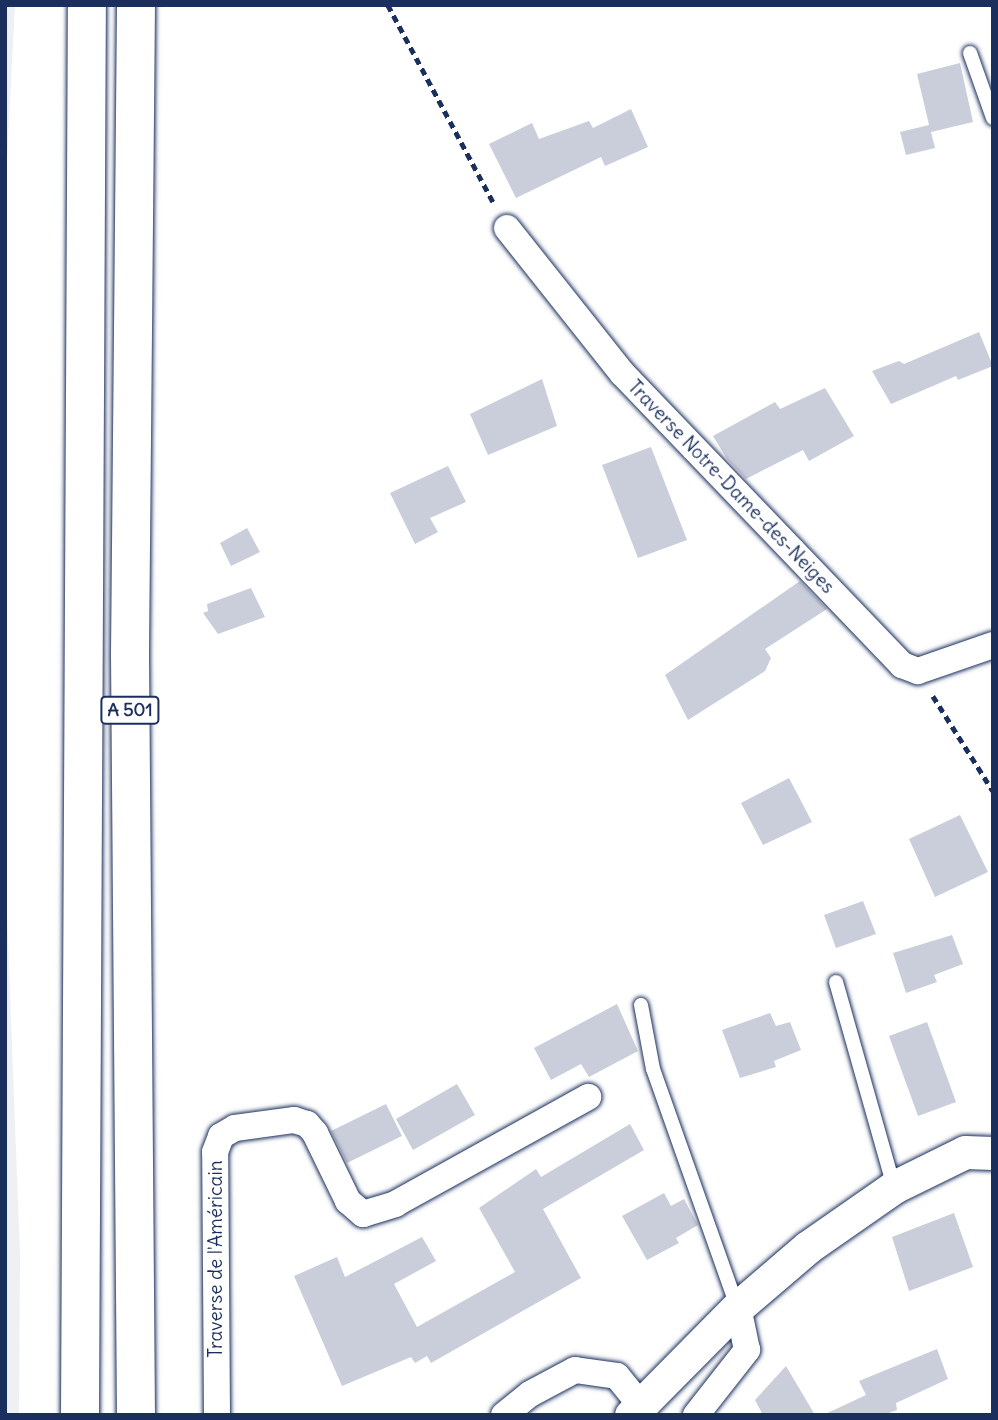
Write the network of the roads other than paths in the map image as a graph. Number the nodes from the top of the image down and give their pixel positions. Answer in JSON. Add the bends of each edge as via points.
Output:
{"nodes":[{"id":1,"x":87,"y":5,"type":"edge"},
{"id":2,"x":136,"y":5,"type":"edge"},
{"id":3,"x":970,"y":53,"type":"dead end"},
{"id":4,"x":993,"y":118,"type":"edge"},
{"id":5,"x":507,"y":228,"type":"road end"},
{"id":6,"x":993,"y":645,"type":"edge"},
{"id":7,"x":835,"y":982,"type":"dead end"},
{"id":8,"x":641,"y":1004,"type":"dead end"},
{"id":9,"x":588,"y":1097,"type":"dead end"},
{"id":10,"x":993,"y":1153,"type":"edge"},
{"id":11,"x":894,"y":1187,"type":"junction"},
{"id":12,"x":738,"y":1307,"type":"junction"},
{"id":13,"x":636,"y":1409,"type":"edge"},
{"id":14,"x":80,"y":1415,"type":"edge"},
{"id":15,"x":136,"y":1415,"type":"edge"},
{"id":16,"x":217,"y":1415,"type":"edge"},
{"id":17,"x":504,"y":1415,"type":"edge"},
{"id":18,"x":696,"y":1415,"type":"edge"}],
"edges":[{"from":1,"to":14,"type":"highway","number":"A 501"},
{"from":2,"to":15,"type":"highway","number":"A 501","via":[[130,778]]},
{"from":3,"to":4,"type":"lane"},
{"from":5,"to":6,"type":"street","name":"Traverse Notre-Dame-des-Neiges","via":[[622,373],[902,665],[918,671]]},
{"from":7,"to":11,"type":"lane"},
{"from":8,"to":12,"type":"lane","via":[[653,1069]]},
{"from":9,"to":16,"type":"street","name":"Traverse de l'Américain","via":[[395,1204],[363,1214],[348,1200],[307,1124],[294,1120],[235,1128],[221,1136],[215,1152]]},
{"from":10,"to":11,"type":"street","via":[[965,1152]]},
{"from":11,"to":12,"type":"street","via":[[808,1247]]},
{"from":12,"to":13,"type":"street"},
{"from":12,"to":18,"type":"street","via":[[747,1350]]},
{"from":13,"to":17,"type":"street","via":[[617,1376],[575,1370],[530,1394]]}]}
